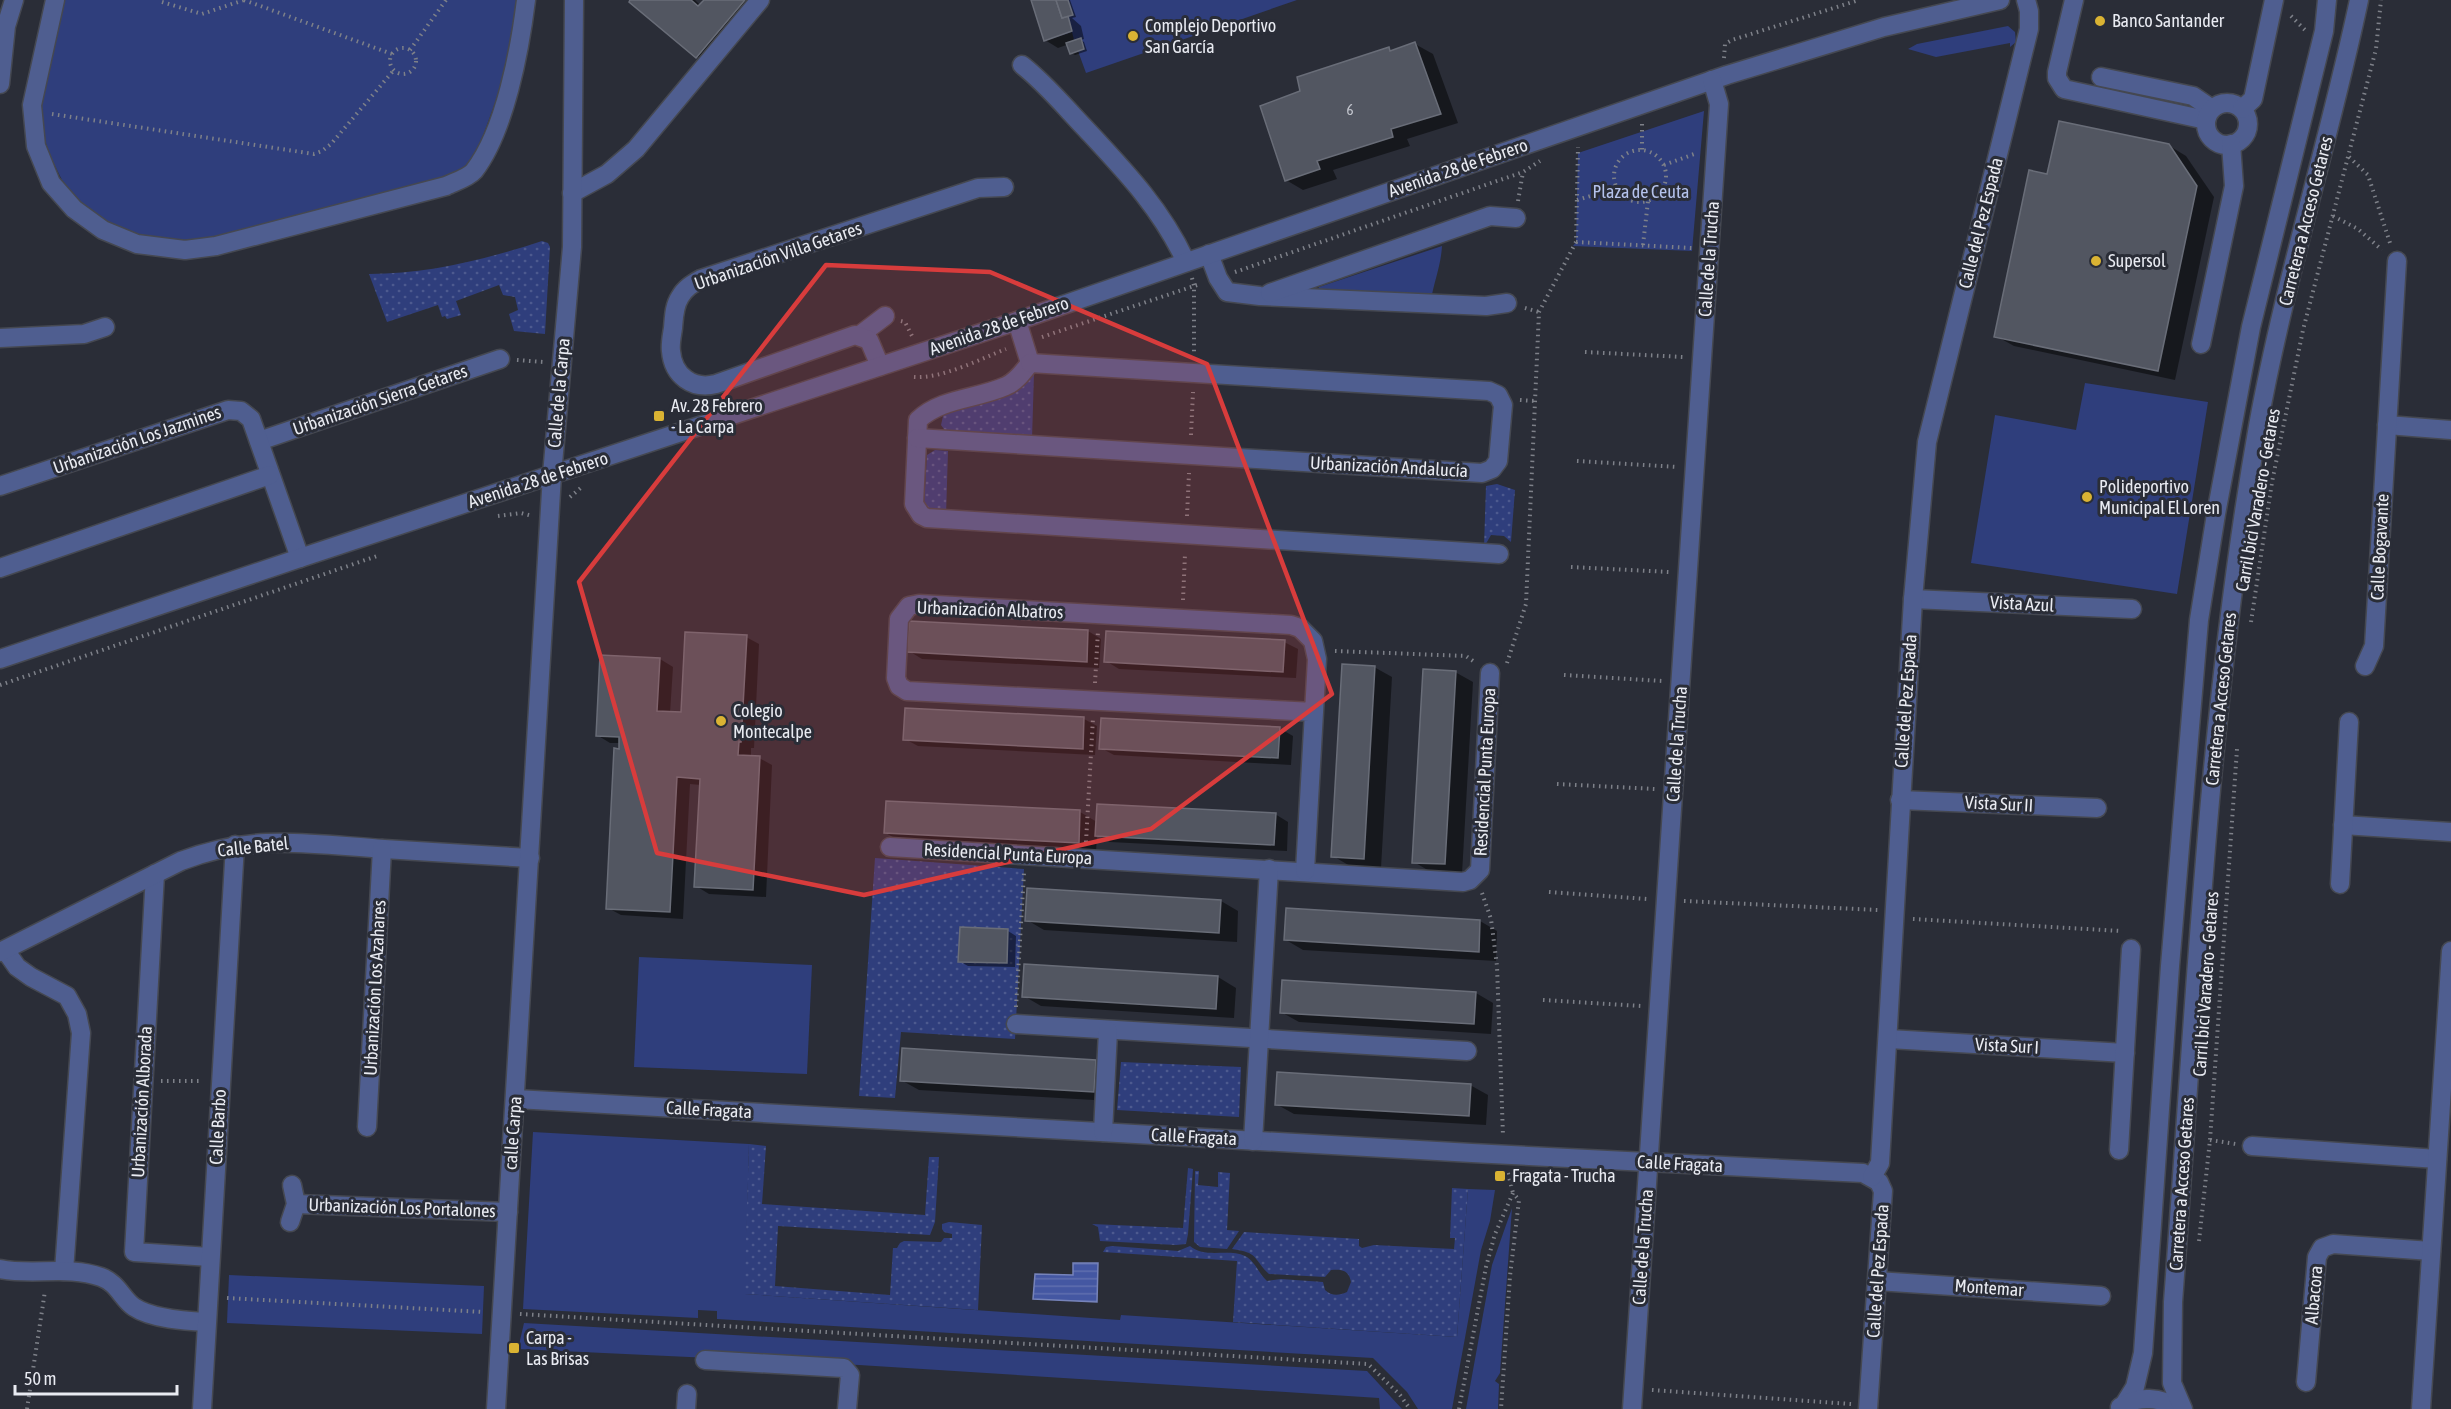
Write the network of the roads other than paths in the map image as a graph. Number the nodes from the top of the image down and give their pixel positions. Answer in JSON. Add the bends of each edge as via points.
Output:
{"nodes":[{"id":1,"x":14,"y":0,"type":"edge"},
{"id":2,"x":54,"y":0,"type":"edge"},
{"id":3,"x":526,"y":0,"type":"edge"},
{"id":4,"x":574,"y":0,"type":"edge"},
{"id":5,"x":760,"y":0,"type":"edge"},
{"id":6,"x":2000,"y":0,"type":"edge"},
{"id":7,"x":2026,"y":0,"type":"edge"},
{"id":8,"x":2074,"y":0,"type":"edge"},
{"id":9,"x":2274,"y":0,"type":"edge"},
{"id":10,"x":2327,"y":0,"type":"edge"},
{"id":11,"x":2360,"y":0,"type":"edge"},
{"id":12,"x":1022,"y":65,"type":"dead end"},
{"id":13,"x":2101,"y":77,"type":"dead end"},
{"id":14,"x":1712,"y":80,"type":"junction"},
{"id":15,"x":0,"y":84,"type":"edge"},
{"id":16,"x":2242,"y":109,"type":"junction"},
{"id":17,"x":2209,"y":115,"type":"junction"},
{"id":18,"x":2231,"y":144,"type":"junction"},
{"id":19,"x":1004,"y":187,"type":"dead end"},
{"id":20,"x":572,"y":193,"type":"junction"},
{"id":21,"x":1516,"y":218,"type":"road end"},
{"id":22,"x":1209,"y":254,"type":"junction"},
{"id":23,"x":2397,"y":261,"type":"road end"},
{"id":24,"x":1186,"y":262,"type":"junction"},
{"id":25,"x":1260,"y":296,"type":"junction"},
{"id":26,"x":1507,"y":303,"type":"dead end"},
{"id":27,"x":885,"y":316,"type":"road end"},
{"id":28,"x":1017,"y":321,"type":"junction"},
{"id":29,"x":105,"y":327,"type":"dead end"},
{"id":30,"x":860,"y":335,"type":"junction"},
{"id":31,"x":0,"y":338,"type":"edge"},
{"id":32,"x":2201,"y":344,"type":"dead end"},
{"id":33,"x":500,"y":359,"type":"road end"},
{"id":34,"x":1030,"y":363,"type":"junction"},
{"id":35,"x":880,"y":366,"type":"junction"},
{"id":36,"x":2387,"y":425,"type":"junction"},
{"id":37,"x":2451,"y":429,"type":"edge"},
{"id":38,"x":917,"y":438,"type":"junction"},
{"id":39,"x":259,"y":441,"type":"junction"},
{"id":40,"x":270,"y":475,"type":"junction"},
{"id":41,"x":552,"y":475,"type":"junction"},
{"id":42,"x":0,"y":486,"type":"edge"},
{"id":43,"x":1499,"y":554,"type":"dead end"},
{"id":44,"x":300,"y":558,"type":"junction"},
{"id":45,"x":0,"y":568,"type":"edge"},
{"id":46,"x":1913,"y":599,"type":"junction"},
{"id":47,"x":2132,"y":609,"type":"dead end"},
{"id":48,"x":0,"y":659,"type":"edge"},
{"id":49,"x":2365,"y":666,"type":"dead end"},
{"id":50,"x":1490,"y":673,"type":"dead end"},
{"id":51,"x":1314,"y":712,"type":"junction"},
{"id":52,"x":2349,"y":722,"type":"dead end"},
{"id":53,"x":1900,"y":800,"type":"junction"},
{"id":54,"x":2097,"y":808,"type":"dead end"},
{"id":55,"x":2343,"y":825,"type":"junction"},
{"id":56,"x":2451,"y":832,"type":"edge"},
{"id":57,"x":235,"y":845,"type":"junction"},
{"id":58,"x":890,"y":848,"type":"dead end"},
{"id":59,"x":382,"y":849,"type":"junction"},
{"id":60,"x":530,"y":858,"type":"junction"},
{"id":61,"x":1269,"y":869,"type":"junction"},
{"id":62,"x":1305,"y":871,"type":"junction"},
{"id":63,"x":155,"y":874,"type":"junction"},
{"id":64,"x":2340,"y":884,"type":"dead end"},
{"id":65,"x":2131,"y":949,"type":"dead end"},
{"id":66,"x":3,"y":951,"type":"edge"},
{"id":67,"x":2451,"y":951,"type":"edge"},
{"id":68,"x":1016,"y":1024,"type":"road end"},
{"id":69,"x":1108,"y":1031,"type":"junction"},
{"id":70,"x":1888,"y":1039,"type":"junction"},
{"id":71,"x":1259,"y":1040,"type":"junction"},
{"id":72,"x":1467,"y":1051,"type":"dead end"},
{"id":73,"x":2125,"y":1053,"type":"junction"},
{"id":74,"x":516,"y":1099,"type":"junction"},
{"id":75,"x":367,"y":1127,"type":"dead end"},
{"id":76,"x":1103,"y":1132,"type":"junction"},
{"id":77,"x":1253,"y":1141,"type":"junction"},
{"id":78,"x":2252,"y":1146,"type":"dead end"},
{"id":79,"x":2119,"y":1150,"type":"dead end"},
{"id":80,"x":2437,"y":1159,"type":"junction"},
{"id":81,"x":1649,"y":1162,"type":"junction"},
{"id":82,"x":1872,"y":1177,"type":"junction"},
{"id":83,"x":292,"y":1185,"type":"dead end"},
{"id":84,"x":296,"y":1204,"type":"junction"},
{"id":85,"x":508,"y":1212,"type":"junction"},
{"id":86,"x":290,"y":1222,"type":"dead end"},
{"id":87,"x":2431,"y":1251,"type":"junction"},
{"id":88,"x":210,"y":1257,"type":"junction"},
{"id":89,"x":0,"y":1269,"type":"edge"},
{"id":90,"x":56,"y":1270,"type":"junction"},
{"id":91,"x":1877,"y":1281,"type":"junction"},
{"id":92,"x":2101,"y":1296,"type":"dead end"},
{"id":93,"x":206,"y":1322,"type":"junction"},
{"id":94,"x":705,"y":1360,"type":"dead end"},
{"id":95,"x":2306,"y":1382,"type":"dead end"},
{"id":96,"x":2120,"y":1406,"type":"edge"},
{"id":97,"x":1868,"y":1407,"type":"edge"},
{"id":98,"x":202,"y":1409,"type":"edge"},
{"id":99,"x":496,"y":1409,"type":"edge"},
{"id":100,"x":848,"y":1409,"type":"edge"},
{"id":101,"x":1632,"y":1409,"type":"edge"},
{"id":102,"x":2181,"y":1409,"type":"edge"},
{"id":103,"x":2421,"y":1409,"type":"edge"}],
"edges":[{"from":1,"to":15,"type":"street","via":[[6,26]]},
{"from":2,"to":3,"type":"street","via":[[33,111],[36,146],[51,183],[74,209],[103,230],[137,244],[185,250],[216,246],[446,186],[472,173],[489,146],[504,102],[520,49]]},
{"from":4,"to":20,"type":"street","name":"Calle de la Carpa"},
{"from":5,"to":20,"type":"street","via":[[636,149],[607,174]]},
{"from":6,"to":14,"type":"street","name":"Avenida 28 de Febrero","via":[[1884,27]]},
{"from":7,"to":46,"type":"street","name":"Calle del Pez Espada","via":[[2029,29],[1927,442]]},
{"from":8,"to":17,"type":"street","via":[[2056,72],[2064,88]]},
{"from":9,"to":16,"type":"street","via":[[2253,99]]},
{"from":10,"to":96,"type":"street","name":"Carretera a Acceso Getares","via":[[2324,32],[2251,327],[2199,620],[2143,1353],[2135,1387]]},
{"from":11,"to":102,"type":"street","name":"Carretera a Acceso Getares","via":[[2304,220],[2259,423],[2223,666],[2173,1302],[2172,1383]]},
{"from":12,"to":24,"type":"street","via":[[1156,208]]},
{"from":13,"to":17,"type":"street","via":[[2193,96]]},
{"from":14,"to":22,"type":"street","name":"Avenida 28 de Febrero"},
{"from":14,"to":81,"type":"street","name":"Calle de la Trucha","via":[[1719,104]]},
{"from":16,"to":17,"type":"street","via":[[2224,103]]},
{"from":16,"to":18,"type":"street","via":[[2248,120],[2246,133]]},
{"from":17,"to":18,"type":"street","via":[[2208,133],[2212,139]]},
{"from":18,"to":32,"type":"street","via":[[2234,186]]},
{"from":19,"to":30,"type":"street","name":"Urbanización Villa Getares","via":[[978,188],[701,279],[681,294],[675,306],[671,352],[682,377],[707,386]]},
{"from":20,"to":41,"type":"street","name":"Calle de la Carpa","via":[[572,247]]},
{"from":21,"to":25,"type":"street","via":[[1490,216]]},
{"from":22,"to":24,"type":"street","name":"Avenida 28 de Febrero"},
{"from":22,"to":25,"type":"street","via":[[1227,292]]},
{"from":23,"to":36,"type":"street","name":"Calle Bogavante"},
{"from":24,"to":28,"type":"street","name":"Avenida 28 de Febrero"},
{"from":25,"to":26,"type":"street","via":[[1486,306]]},
{"from":27,"to":30,"type":"street","name":"Urbanización Villa Getares"},
{"from":28,"to":34,"type":"street"},
{"from":28,"to":35,"type":"street","name":"Avenida 28 de Febrero"},
{"from":29,"to":31,"type":"street","via":[[84,334]]},
{"from":30,"to":35,"type":"street","via":[[869,340]]},
{"from":33,"to":39,"type":"street","name":"Urbanización Sierra Getares"},
{"from":34,"to":38,"type":"street","via":[[1008,386],[928,410],[918,420]]},
{"from":34,"to":38,"type":"street","name":"Urbanización Andalucía","via":[[1489,391],[1498,395],[1503,405],[1498,461],[1482,473]]},
{"from":35,"to":41,"type":"street","name":"Avenida 28 de Febrero"},
{"from":36,"to":37,"type":"street"},
{"from":36,"to":49,"type":"street","name":"Calle Bogavante","via":[[2374,646]]},
{"from":38,"to":43,"type":"street","via":[[914,504],[921,515],[933,520]]},
{"from":39,"to":40,"type":"street","name":"Urbanización Los Jazmines"},
{"from":39,"to":42,"type":"street","name":"Urbanización Los Jazmines","via":[[251,419],[241,411],[228,410]]},
{"from":40,"to":44,"type":"street","name":"Urbanización Los Jazmines"},
{"from":40,"to":45,"type":"street"},
{"from":41,"to":44,"type":"street","name":"Avenida 28 de Febrero"},
{"from":41,"to":60,"type":"street","name":"Calle de la Carpa"},
{"from":44,"to":48,"type":"street","name":"Avenida 28 de Febrero"},
{"from":46,"to":47,"type":"street","name":"Vista Azul"},
{"from":46,"to":53,"type":"street","name":"Calle del Pez Espada"},
{"from":50,"to":62,"type":"street","name":"Residencial Punta Europa","via":[[1480,870],[1476,875],[1456,882]]},
{"from":51,"to":51,"type":"street","name":"Urbanización Albatros","via":[[1317,650],[1300,628],[1291,625],[920,604],[909,606],[899,619],[896,678],[903,689]]},
{"from":51,"to":62,"type":"street","name":"Urbanización Albatros"},
{"from":52,"to":55,"type":"street"},
{"from":53,"to":54,"type":"street","name":"Vista Sur II"},
{"from":53,"to":70,"type":"street","name":"Calle del Pez Espada"},
{"from":55,"to":56,"type":"street"},
{"from":55,"to":64,"type":"street"},
{"from":57,"to":59,"type":"street","name":"Calle Batel","via":[[287,842]]},
{"from":57,"to":63,"type":"street","name":"Calle Batel","via":[[206,852]]},
{"from":57,"to":88,"type":"street","name":"Calle Barbo"},
{"from":58,"to":61,"type":"street","name":"Residencial Punta Europa"},
{"from":59,"to":60,"type":"street","name":"Calle Batel"},
{"from":59,"to":75,"type":"street","name":"Urbanización Los Azahares"},
{"from":60,"to":74,"type":"street","name":"calle Carpa"},
{"from":61,"to":62,"type":"street","name":"Residencial Punta Europa"},
{"from":61,"to":71,"type":"street"},
{"from":63,"to":66,"type":"street","name":"Calle Batel"},
{"from":63,"to":88,"type":"street","name":"Urbanización Alborada","via":[[134,1252]]},
{"from":65,"to":73,"type":"street"},
{"from":66,"to":90,"type":"street","via":[[24,972],[67,996],[81,1033]]},
{"from":67,"to":80,"type":"street"},
{"from":68,"to":69,"type":"street"},
{"from":69,"to":71,"type":"street"},
{"from":69,"to":76,"type":"street"},
{"from":70,"to":73,"type":"street","name":"Vista Sur I"},
{"from":70,"to":82,"type":"street","name":"Calle del Pez Espada","via":[[1880,1163]]},
{"from":71,"to":72,"type":"street"},
{"from":71,"to":77,"type":"street"},
{"from":73,"to":79,"type":"street"},
{"from":74,"to":76,"type":"street","name":"Calle Fragata"},
{"from":74,"to":85,"type":"street","name":"calle Carpa"},
{"from":76,"to":77,"type":"street","name":"Calle Fragata"},
{"from":77,"to":81,"type":"street","name":"Calle Fragata"},
{"from":78,"to":80,"type":"street"},
{"from":80,"to":87,"type":"street"},
{"from":81,"to":82,"type":"street","name":"Calle Fragata","via":[[1863,1173]]},
{"from":81,"to":101,"type":"street","name":"Calle de la Trucha"},
{"from":82,"to":91,"type":"street","name":"Calle del Pez Espada","via":[[1883,1191]]},
{"from":83,"to":84,"type":"street","name":"Urbanización Los Portalones"},
{"from":84,"to":85,"type":"street","name":"Urbanización Los Portalones"},
{"from":84,"to":86,"type":"street","name":"Urbanización Los Portalones"},
{"from":85,"to":99,"type":"street","name":"calle Carpa"},
{"from":87,"to":95,"type":"street","name":"Albacora","via":[[2332,1244],[2322,1248],[2317,1257]]},
{"from":87,"to":103,"type":"street"},
{"from":88,"to":93,"type":"street","name":"Calle Barbo"},
{"from":89,"to":90,"type":"street"},
{"from":90,"to":93,"type":"street","via":[[102,1277],[121,1290],[134,1307],[157,1316]]},
{"from":91,"to":92,"type":"street","name":"Montemar"},
{"from":91,"to":97,"type":"street","name":"Calle del Pez Espada"},
{"from":93,"to":98,"type":"street","name":"Calle Barbo"},
{"from":94,"to":100,"type":"street","via":[[844,1368],[850,1375]]},
{"from":96,"to":102,"type":"street","via":[[2151,1399]]}]}
